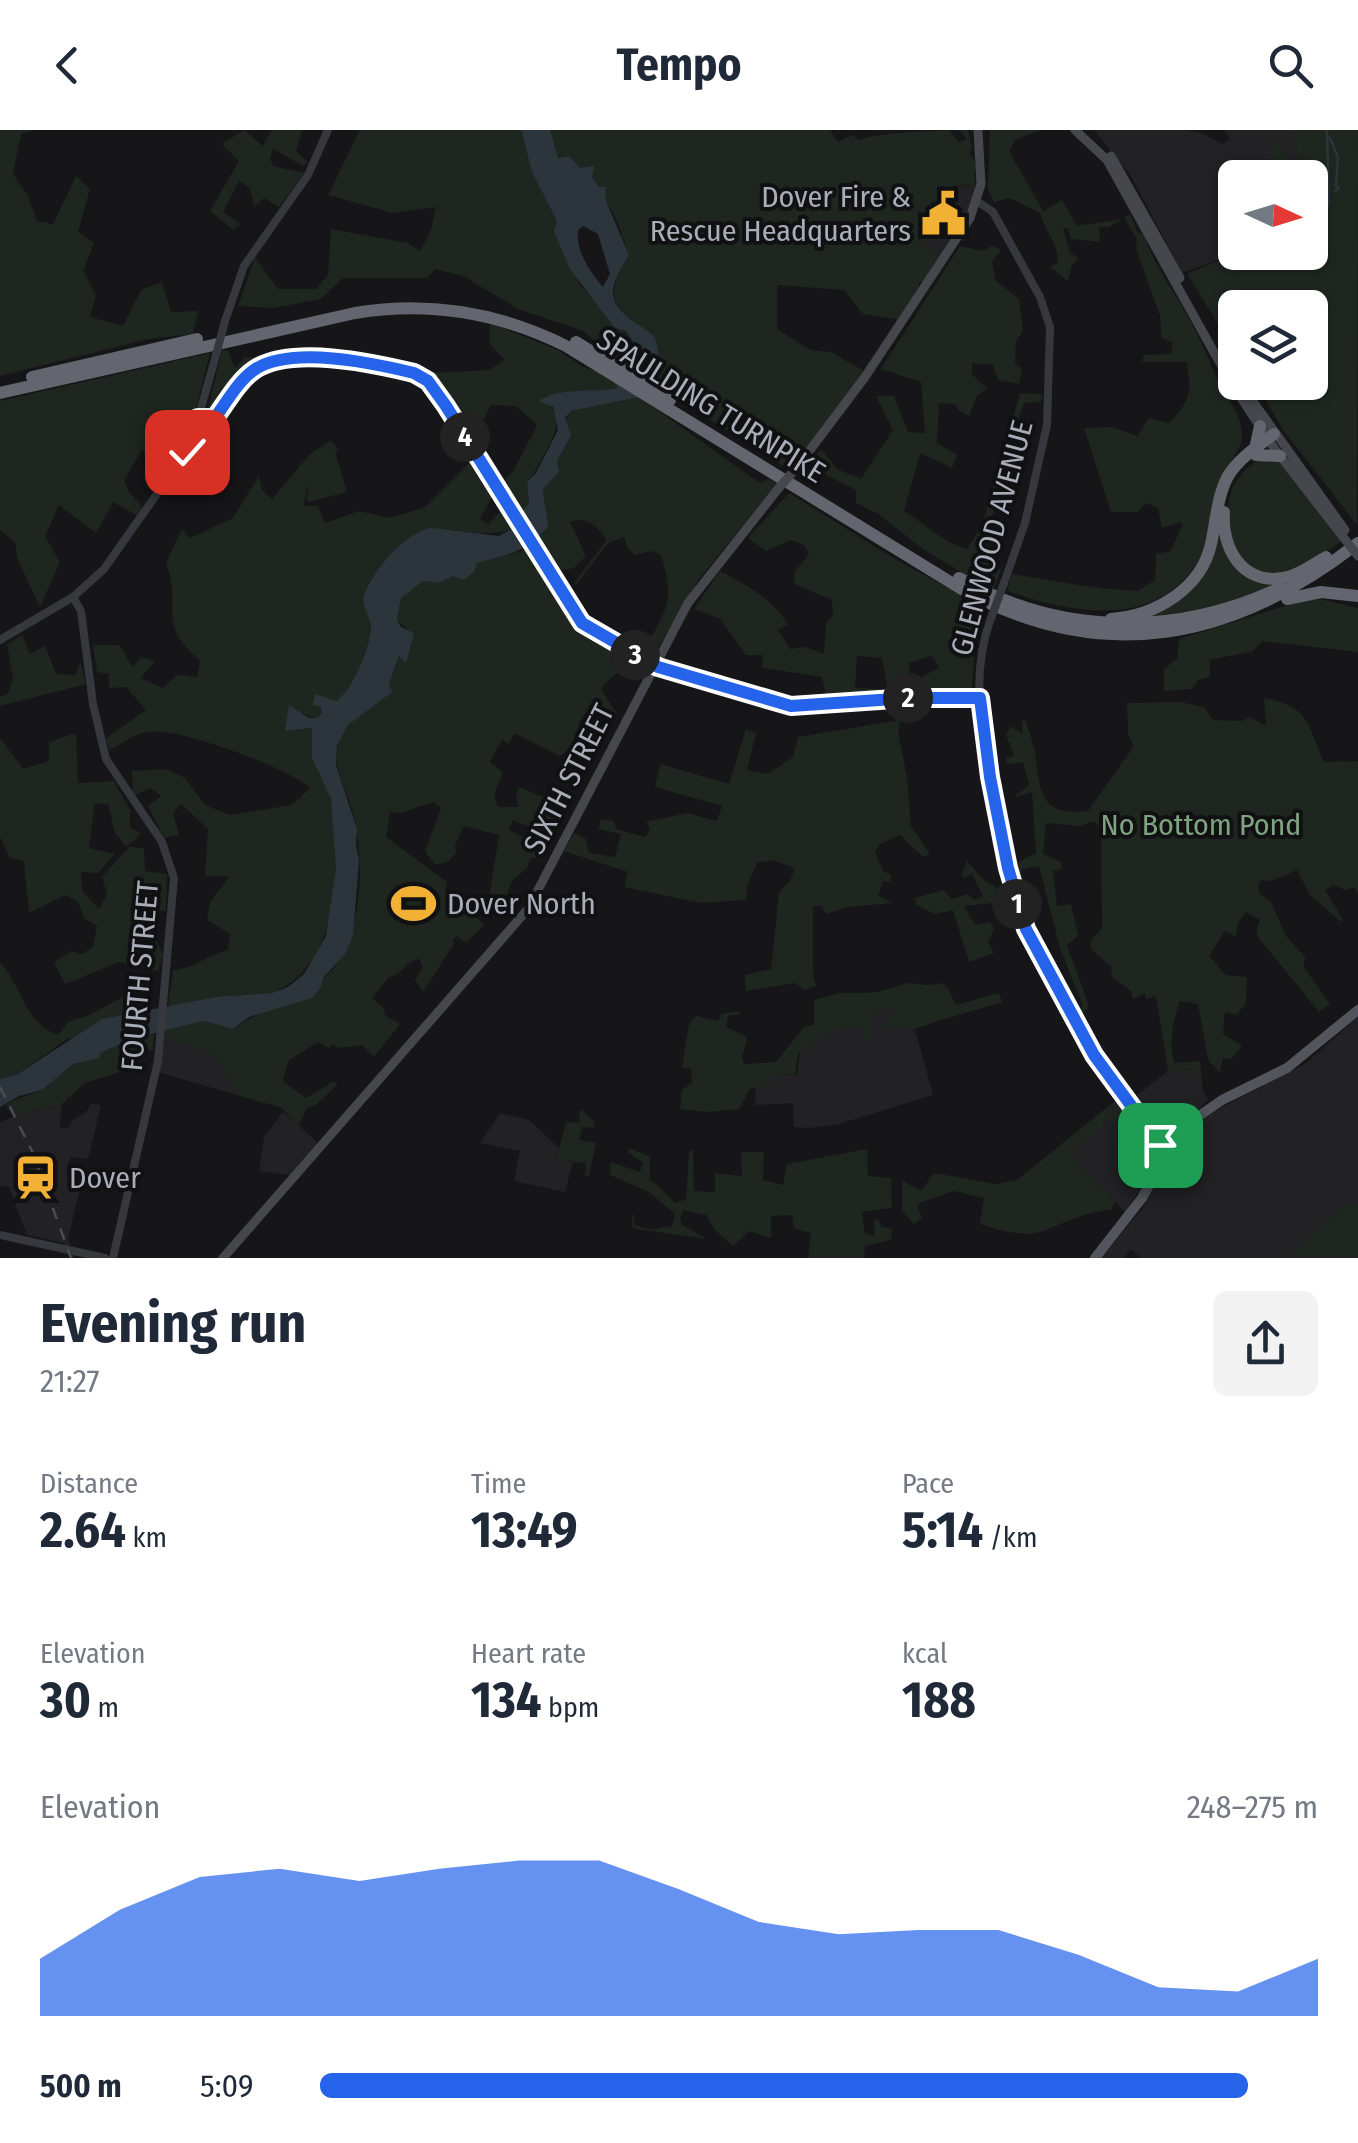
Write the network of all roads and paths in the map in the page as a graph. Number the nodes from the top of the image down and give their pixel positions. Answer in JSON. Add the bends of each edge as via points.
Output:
{"nodes":[{"id":1,"x":328,"y":130,"type":"edge"},
{"id":2,"x":978,"y":130,"type":"edge"},
{"id":3,"x":1075,"y":130,"type":"edge"},
{"id":4,"x":1086,"y":130,"type":"edge"},
{"id":5,"x":977,"y":200,"type":"junction"},
{"id":6,"x":1218,"y":345,"type":"edge"},
{"id":7,"x":616,"y":371,"type":"junction"},
{"id":8,"x":0,"y":385,"type":"edge"},
{"id":9,"x":0,"y":393,"type":"edge"},
{"id":10,"x":654,"y":395,"type":"junction"},
{"id":11,"x":1250,"y":400,"type":"edge"},
{"id":12,"x":198,"y":418,"type":"junction"},
{"id":13,"x":1260,"y":426,"type":"junction"},
{"id":14,"x":1274,"y":442,"type":"junction"},
{"id":15,"x":1256,"y":452,"type":"junction"},
{"id":16,"x":1348,"y":532,"type":"edge"},
{"id":17,"x":1358,"y":545,"type":"edge"},
{"id":18,"x":1358,"y":556,"type":"edge"},
{"id":19,"x":1326,"y":557,"type":"junction"},
{"id":20,"x":74,"y":598,"type":"junction"},
{"id":21,"x":1358,"y":598,"type":"edge"},
{"id":22,"x":1261,"y":606,"type":"junction"},
{"id":23,"x":1049,"y":615,"type":"junction"},
{"id":24,"x":0,"y":640,"type":"edge"},
{"id":25,"x":654,"y":666,"type":"junction"},
{"id":26,"x":980,"y":698,"type":"junction"},
{"id":27,"x":1358,"y":1010,"type":"edge"},
{"id":28,"x":1183,"y":1130,"type":"junction"},
{"id":29,"x":1156,"y":1132,"type":"junction"},
{"id":30,"x":1172,"y":1143,"type":"junction"},
{"id":31,"x":1159,"y":1168,"type":"junction"},
{"id":32,"x":0,"y":1235,"type":"edge"},
{"id":33,"x":105,"y":1258,"type":"edge"},
{"id":34,"x":113,"y":1258,"type":"edge"},
{"id":35,"x":222,"y":1258,"type":"edge"},
{"id":36,"x":1095,"y":1258,"type":"edge"}],
"edges":[{"from":1,"to":12,"type":"street","bridge":true,"via":[[308,174],[244,266]]},
{"from":2,"to":5,"type":"main road","name":"SIXTH STREET"},
{"from":3,"to":13,"type":"main road","via":[[1110,165]]},
{"from":4,"to":6,"type":"main road","via":[[1121,171]]},
{"from":5,"to":25,"type":"main road","name":"SIXTH STREET","bridge":true,"via":[[865,377],[703,580]]},
{"from":5,"to":26,"type":"street","name":"GLENWOOD AVENUE","bridge":true,"via":[[993,212],[1050,327],[1048,416],[1025,523],[980,658]]},
{"from":7,"to":8,"type":"highway","name":"SPAULDING TURNPIKE","via":[[556,332],[512,315],[396,300]]},
{"from":7,"to":9,"type":"highway","name":"SPAULDING TURNPIKE","via":[[516,325],[409,308],[301,324]]},
{"from":7,"to":10,"type":"highway","name":"SPAULDING TURNPIKE"},
{"from":10,"to":22,"type":"highway","name":"SPAULDING TURNPIKE","via":[[960,588],[1028,619],[1095,632],[1150,633]]},
{"from":10,"to":23,"type":"highway","name":"SPAULDING TURNPIKE","via":[[971,585]]},
{"from":11,"to":14,"type":"main road"},
{"from":12,"to":20,"type":"street","via":[[190,447],[157,498],[104,570]]},
{"from":12,"to":25,"type":"street","via":[[215,418],[247,376],[266,365],[317,358],[416,373],[438,394],[582,623]]},
{"from":13,"to":14,"type":"main road"},
{"from":13,"to":15,"type":"highway"},
{"from":14,"to":15,"type":"highway"},
{"from":14,"to":16,"type":"main road"},
{"from":14,"to":16,"type":"main road"},
{"from":15,"to":19,"type":"highway","via":[[1224,505],[1224,533],[1234,558],[1249,572],[1274,578]]},
{"from":15,"to":23,"type":"highway","via":[[1226,479],[1205,565],[1175,597],[1119,618]]},
{"from":16,"to":17,"type":"main road","bridge":true},
{"from":16,"to":18,"type":"main road","bridge":true},
{"from":16,"to":19,"type":"highway","name":"SPAULDING TURNPIKE"},
{"from":17,"to":22,"type":"highway","name":"SPAULDING TURNPIKE"},
{"from":19,"to":23,"type":"highway","name":"SPAULDING TURNPIKE","via":[[1277,590],[1192,618],[1117,624]]},
{"from":20,"to":24,"type":"street"},
{"from":20,"to":34,"type":"street","name":"FOURTH STREET","via":[[106,759],[162,842],[173,870],[156,1076]]},
{"from":21,"to":22,"type":"highway","via":[[1312,593]]},
{"from":25,"to":26,"type":"street","via":[[791,706]]},
{"from":25,"to":35,"type":"main road","name":"SIXTH STREET","via":[[528,910]]},
{"from":26,"to":29,"type":"street","name":"GLENWOOD AVENUE","via":[[1020,912],[1094,1055]]},
{"from":27,"to":28,"type":"main road","via":[[1287,1068],[1214,1105]]},
{"from":28,"to":29,"type":"main road"},
{"from":28,"to":30,"type":"main road"},
{"from":29,"to":30,"type":"street","name":"GLENWOOD AVENUE"},
{"from":29,"to":31,"type":"main road"},
{"from":30,"to":31,"type":"main road"},
{"from":31,"to":36,"type":"main road"},
{"from":32,"to":33,"type":"street"}]}
